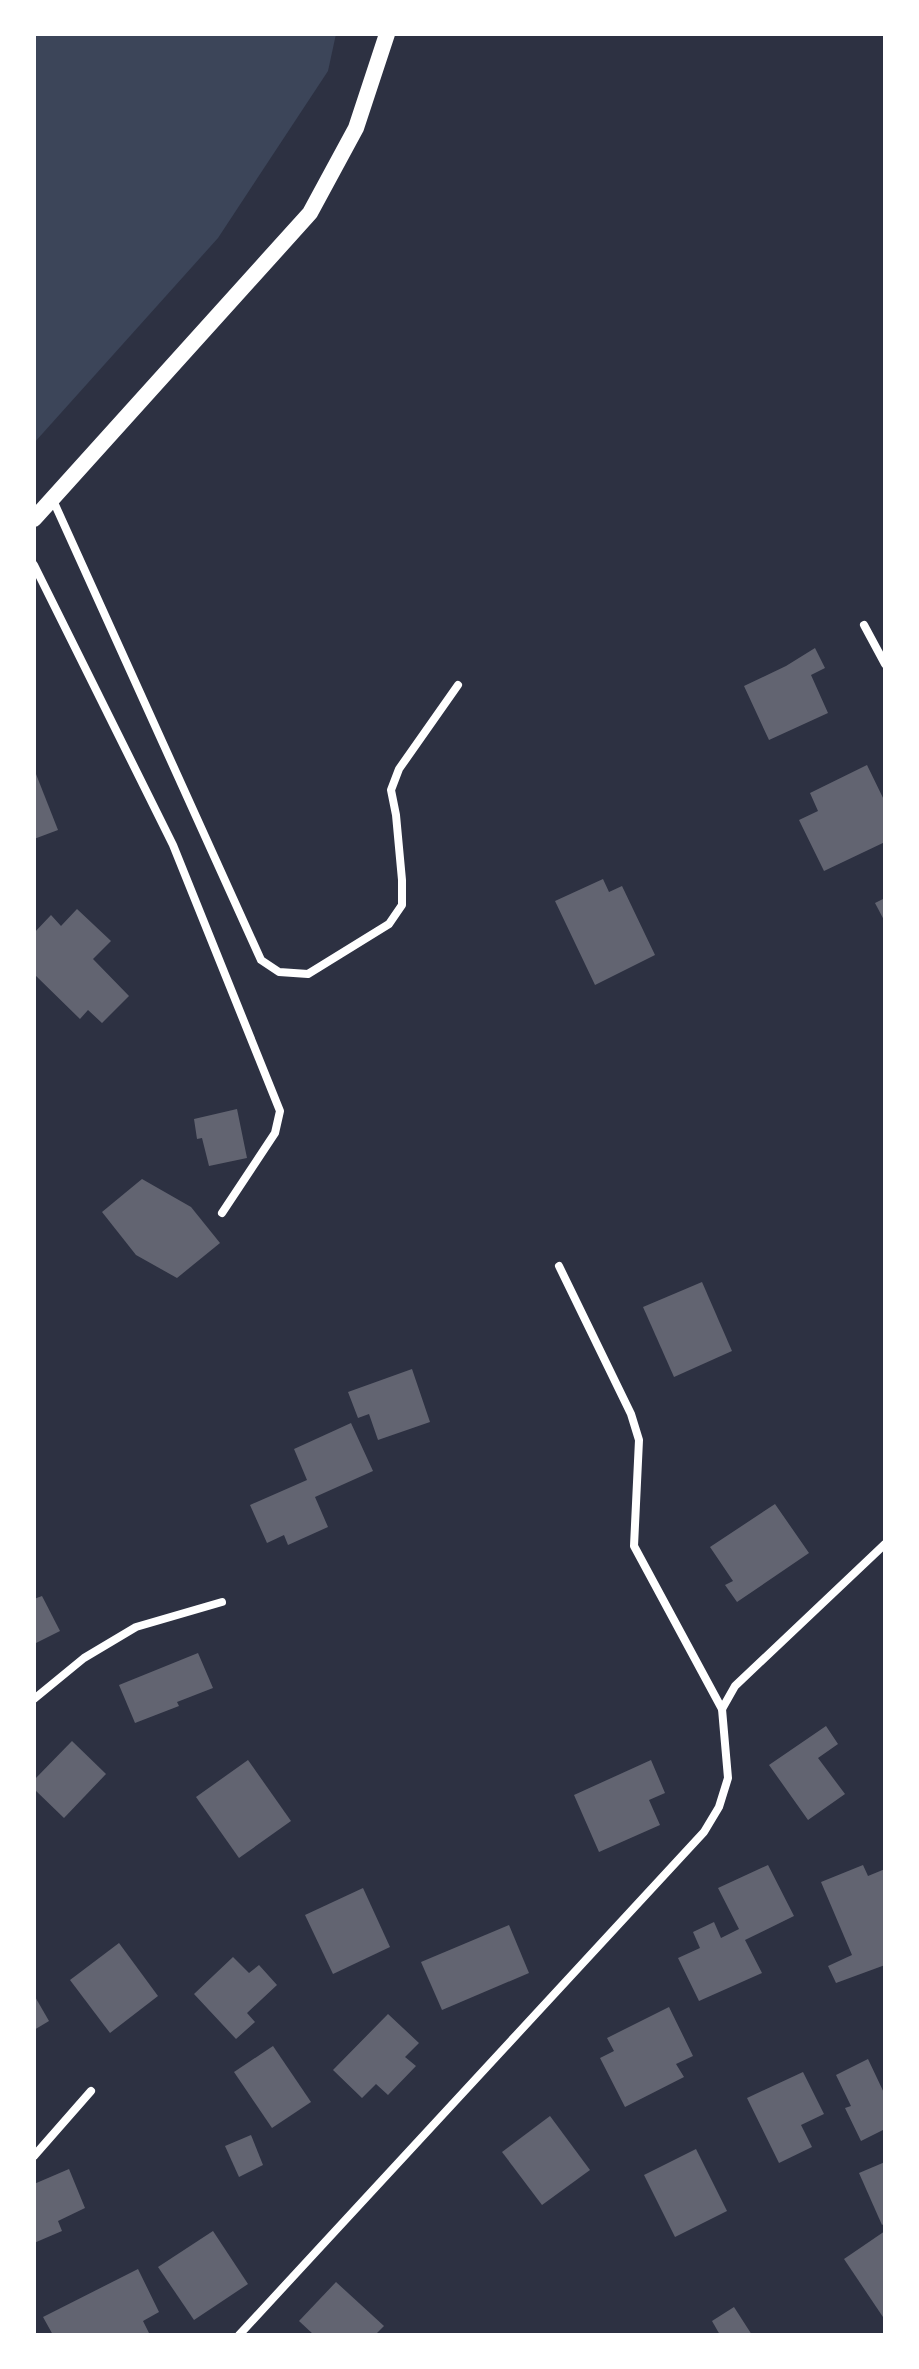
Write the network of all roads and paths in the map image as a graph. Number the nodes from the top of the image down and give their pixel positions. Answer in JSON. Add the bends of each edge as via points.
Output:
{"nodes":[{"id":1,"x":387,"y":34,"type":"edge"},
{"id":2,"x":52,"y":497,"type":"junction"},
{"id":3,"x":34,"y":519,"type":"edge"},
{"id":4,"x":34,"y":565,"type":"edge"},
{"id":5,"x":864,"y":625,"type":"dead end"},
{"id":6,"x":885,"y":664,"type":"edge"},
{"id":7,"x":458,"y":685,"type":"dead end"},
{"id":8,"x":222,"y":1213,"type":"dead end"},
{"id":9,"x":559,"y":1266,"type":"dead end"},
{"id":10,"x":885,"y":1544,"type":"edge"},
{"id":11,"x":222,"y":1602,"type":"dead end"},
{"id":12,"x":34,"y":1699,"type":"edge"},
{"id":13,"x":722,"y":1709,"type":"junction"},
{"id":14,"x":91,"y":2091,"type":"dead end"},
{"id":15,"x":34,"y":2156,"type":"edge"},
{"id":16,"x":239,"y":2335,"type":"edge"}],
"edges":[{"from":1,"to":2,"type":"main road","via":[[356,128],[310,213]]},
{"from":2,"to":3,"type":"main road"},
{"from":2,"to":7,"type":"street","via":[[261,960],[279,972],[308,974],[396,915],[402,905],[402,880],[391,790],[399,769]]},
{"from":4,"to":8,"type":"street","via":[[173,845],[280,1111],[275,1133]]},
{"from":5,"to":6,"type":"street"},
{"from":9,"to":13,"type":"street","via":[[639,1440],[634,1546]]},
{"from":10,"to":13,"type":"street","via":[[735,1686]]},
{"from":11,"to":12,"type":"street","via":[[136,1627],[84,1658]]},
{"from":13,"to":16,"type":"street","via":[[728,1778],[704,1832]]},
{"from":14,"to":15,"type":"street"}]}
